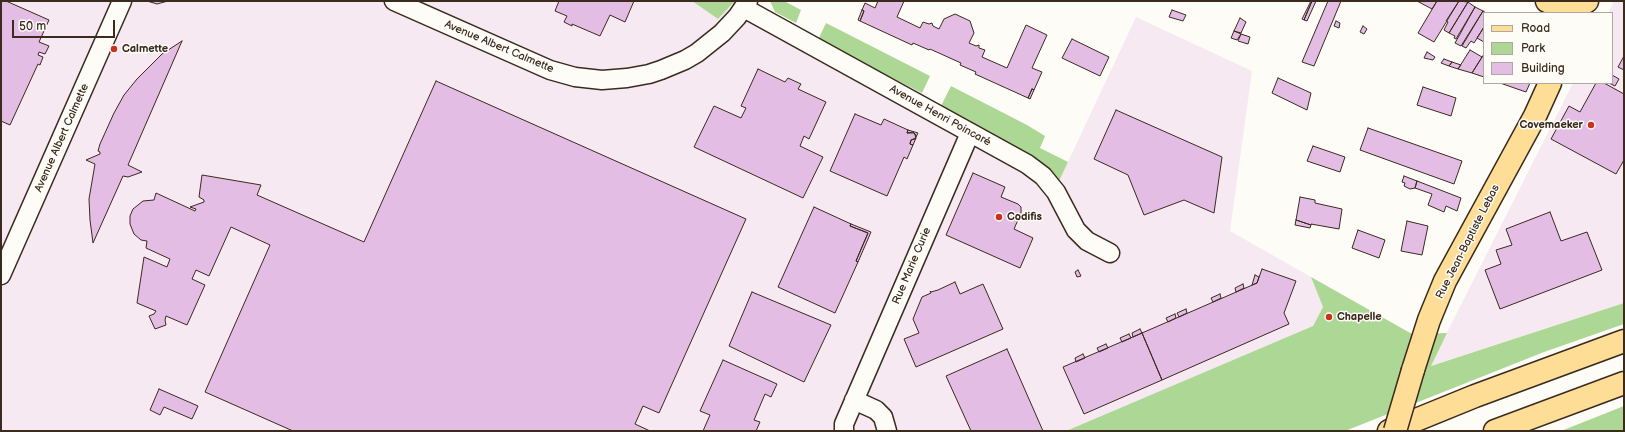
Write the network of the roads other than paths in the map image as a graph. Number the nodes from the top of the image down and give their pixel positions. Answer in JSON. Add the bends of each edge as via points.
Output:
{"nodes":[{"id":1,"x":122,"y":1,"type":"edge"},
{"id":2,"x":394,"y":1,"type":"edge"},
{"id":3,"x":1548,"y":1,"type":"edge"},
{"id":4,"x":746,"y":5,"type":"edge"},
{"id":5,"x":1581,"y":6,"type":"edge"},
{"id":6,"x":1550,"y":12,"type":"edge"},
{"id":7,"x":1550,"y":84,"type":"edge"},
{"id":8,"x":970,"y":132,"type":"junction"},
{"id":9,"x":1110,"y":253,"type":"dead end"},
{"id":10,"x":1,"y":275,"type":"edge"},
{"id":11,"x":1624,"y":341,"type":"edge"},
{"id":12,"x":1624,"y":383,"type":"edge"},
{"id":13,"x":854,"y":400,"type":"junction"},
{"id":14,"x":844,"y":431,"type":"edge"},
{"id":15,"x":887,"y":431,"type":"edge"},
{"id":16,"x":1388,"y":431,"type":"edge"},
{"id":17,"x":1395,"y":431,"type":"edge"},
{"id":18,"x":1495,"y":431,"type":"edge"}],
"edges":[{"from":1,"to":10,"type":"street","name":"Avenue Albert Calmette"},
{"from":2,"to":4,"type":"street","name":"Avenue Albert Calmette","via":[[550,70],[575,77],[602,80],[644,75],[685,60],[722,33]]},
{"from":3,"to":5,"type":"main road","via":[[1564,8]]},
{"from":3,"to":6,"type":"main road"},
{"from":4,"to":8,"type":"street","name":"Avenue Henri Poincaré"},
{"from":7,"to":17,"type":"main road","name":"Rue Jean-Baptiste Lebas","bridge":true,"via":[[1535,116],[1445,281],[1429,320]]},
{"from":8,"to":9,"type":"street","name":"Avenue Henri Poincaré","via":[[1037,171],[1056,192],[1076,230],[1087,241]]},
{"from":8,"to":13,"type":"street","name":"Rue Marie Curie"},
{"from":11,"to":16,"type":"main road"},
{"from":12,"to":18,"type":"main road"},
{"from":13,"to":14,"type":"street","name":"Rue Marie Curie","via":[[844,424]]},
{"from":13,"to":15,"type":"street","via":[[876,410],[883,417]]}]}
